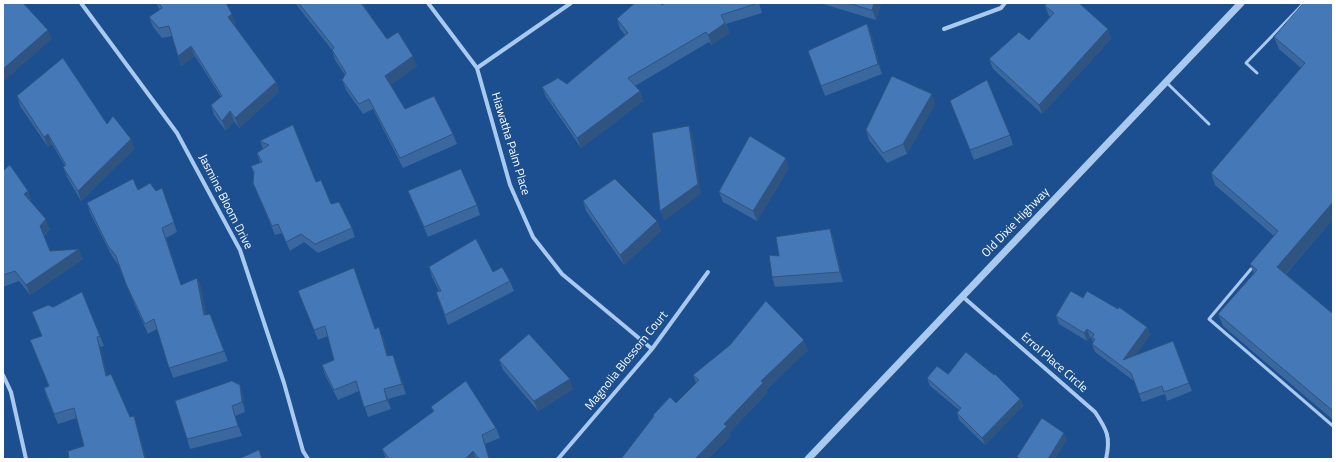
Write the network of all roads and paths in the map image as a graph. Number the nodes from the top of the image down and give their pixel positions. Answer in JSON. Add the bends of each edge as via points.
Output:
{"nodes":[{"id":1,"x":81,"y":3,"type":"edge"},
{"id":2,"x":428,"y":3,"type":"edge"},
{"id":3,"x":571,"y":3,"type":"edge"},
{"id":4,"x":1005,"y":3,"type":"edge"},
{"id":5,"x":1241,"y":3,"type":"edge"},
{"id":6,"x":1304,"y":3,"type":"edge"},
{"id":7,"x":944,"y":29,"type":"dead end"},
{"id":8,"x":477,"y":68,"type":"junction"},
{"id":9,"x":1257,"y":73,"type":"dead end"},
{"id":10,"x":1166,"y":82,"type":"junction"},
{"id":11,"x":1209,"y":124,"type":"dead end"},
{"id":12,"x":1251,"y":270,"type":"edge"},
{"id":13,"x":708,"y":272,"type":"dead end"},
{"id":14,"x":962,"y":296,"type":"junction"},
{"id":15,"x":652,"y":349,"type":"junction"},
{"id":16,"x":3,"y":375,"type":"edge"},
{"id":17,"x":1333,"y":426,"type":"edge"},
{"id":18,"x":26,"y":459,"type":"edge"},
{"id":19,"x":308,"y":459,"type":"edge"},
{"id":20,"x":558,"y":459,"type":"edge"},
{"id":21,"x":808,"y":459,"type":"edge"},
{"id":22,"x":1106,"y":459,"type":"edge"}],
"edges":[{"from":1,"to":19,"type":"street","name":"Jasmine Bloom Drive","via":[[177,133],[240,250],[284,382],[303,451]]},
{"from":2,"to":8,"type":"street","name":"Hiawatha Palm Place"},
{"from":3,"to":8,"type":"street"},
{"from":4,"to":7,"type":"street","via":[[1001,8]]},
{"from":5,"to":10,"type":"street","name":"Old Dixie Highway"},
{"from":6,"to":9,"type":"lane","via":[[1246,64]]},
{"from":8,"to":15,"type":"street","name":"Hiawatha Palm Place","via":[[510,185],[533,237],[562,274]]},
{"from":10,"to":11,"type":"lane"},
{"from":10,"to":14,"type":"street","name":"Old Dixie Highway"},
{"from":12,"to":17,"type":"lane","via":[[1209,319]]},
{"from":13,"to":15,"type":"street","name":"Magnolia Blossom Court"},
{"from":14,"to":21,"type":"street","name":"Old Dixie Highway"},
{"from":14,"to":22,"type":"street","name":"Errol Place Circle","via":[[1095,412],[1105,427],[1110,445]]},
{"from":15,"to":20,"type":"street","name":"Magnolia Blossom Court"},
{"from":16,"to":18,"type":"street","via":[[11,392]]}]}
